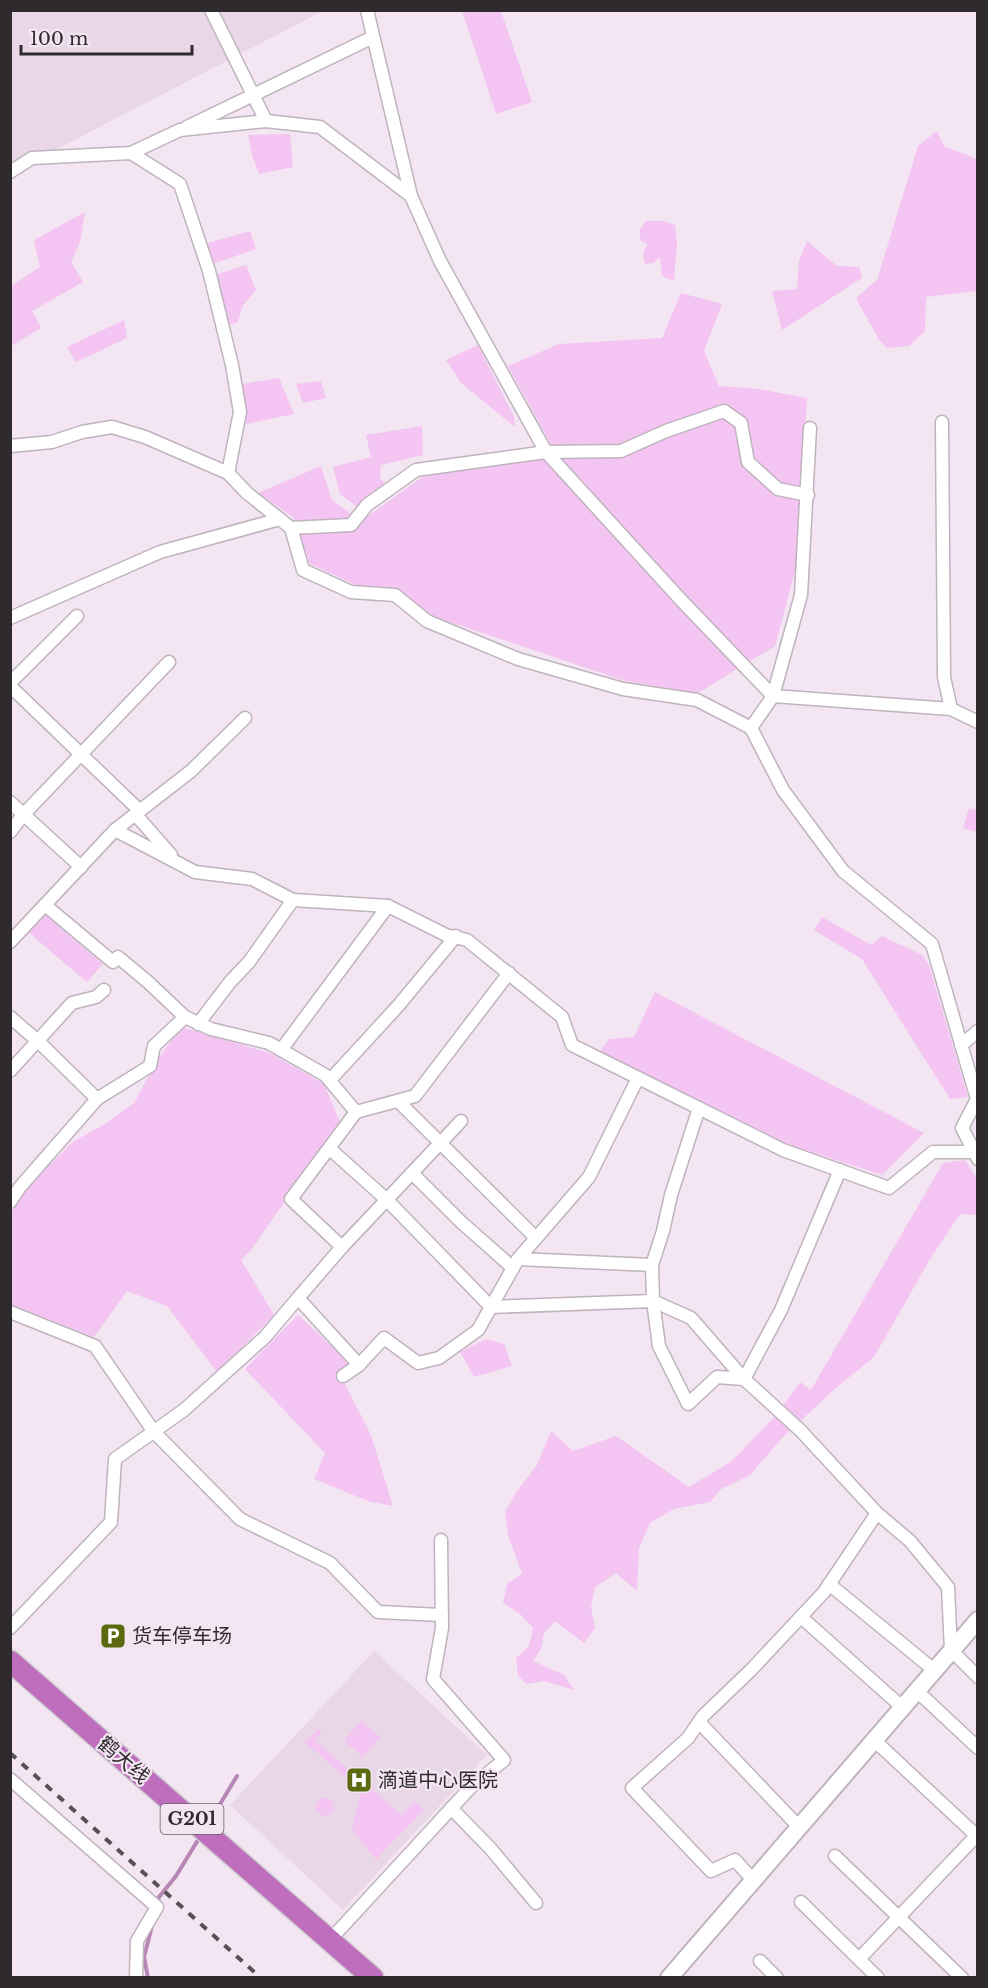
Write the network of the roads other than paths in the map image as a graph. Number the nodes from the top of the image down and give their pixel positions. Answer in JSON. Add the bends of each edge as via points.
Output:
{"nodes":[{"id":1,"x":211,"y":10,"type":"edge"},
{"id":2,"x":367,"y":10,"type":"edge"},
{"id":3,"x":373,"y":37,"type":"junction"},
{"id":4,"x":253,"y":94,"type":"junction"},
{"id":5,"x":266,"y":122,"type":"junction"},
{"id":6,"x":180,"y":130,"type":"junction"},
{"id":7,"x":131,"y":153,"type":"junction"},
{"id":8,"x":10,"y":172,"type":"edge"},
{"id":9,"x":411,"y":196,"type":"junction"},
{"id":10,"x":942,"y":422,"type":"dead end"},
{"id":11,"x":810,"y":428,"type":"dead end"},
{"id":12,"x":10,"y":446,"type":"edge"},
{"id":13,"x":546,"y":452,"type":"junction"},
{"id":14,"x":228,"y":473,"type":"junction"},
{"id":15,"x":807,"y":495,"type":"junction"},
{"id":16,"x":280,"y":519,"type":"junction"},
{"id":17,"x":291,"y":528,"type":"junction"},
{"id":18,"x":77,"y":616,"type":"dead end"},
{"id":19,"x":10,"y":618,"type":"edge"},
{"id":20,"x":169,"y":662,"type":"dead end"},
{"id":21,"x":10,"y":684,"type":"edge"},
{"id":22,"x":773,"y":696,"type":"junction"},
{"id":23,"x":951,"y":709,"type":"junction"},
{"id":24,"x":245,"y":718,"type":"dead end"},
{"id":25,"x":978,"y":722,"type":"edge"},
{"id":26,"x":751,"y":728,"type":"junction"},
{"id":27,"x":82,"y":754,"type":"junction"},
{"id":28,"x":10,"y":802,"type":"edge"},
{"id":29,"x":138,"y":813,"type":"junction"},
{"id":30,"x":23,"y":815,"type":"junction"},
{"id":31,"x":116,"y":830,"type":"junction"},
{"id":32,"x":10,"y":832,"type":"edge"},
{"id":33,"x":176,"y":860,"type":"junction"},
{"id":34,"x":81,"y":867,"type":"junction"},
{"id":35,"x":293,"y":900,"type":"junction"},
{"id":36,"x":45,"y":905,"type":"junction"},
{"id":37,"x":388,"y":906,"type":"junction"},
{"id":38,"x":456,"y":936,"type":"junction"},
{"id":39,"x":10,"y":942,"type":"edge"},
{"id":40,"x":509,"y":973,"type":"junction"},
{"id":41,"x":104,"y":990,"type":"dead end"},
{"id":42,"x":10,"y":1017,"type":"edge"},
{"id":43,"x":184,"y":1017,"type":"junction"},
{"id":44,"x":198,"y":1024,"type":"junction"},
{"id":45,"x":978,"y":1031,"type":"edge"},
{"id":46,"x":39,"y":1041,"type":"junction"},
{"id":47,"x":961,"y":1045,"type":"junction"},
{"id":48,"x":281,"y":1050,"type":"junction"},
{"id":49,"x":10,"y":1071,"type":"edge"},
{"id":50,"x":638,"y":1078,"type":"junction"},
{"id":51,"x":330,"y":1080,"type":"junction"},
{"id":52,"x":97,"y":1099,"type":"junction"},
{"id":53,"x":398,"y":1101,"type":"junction"},
{"id":54,"x":699,"y":1108,"type":"junction"},
{"id":55,"x":356,"y":1112,"type":"junction"},
{"id":56,"x":461,"y":1120,"type":"dead end"},
{"id":57,"x":439,"y":1142,"type":"junction"},
{"id":58,"x":330,"y":1149,"type":"junction"},
{"id":59,"x":976,"y":1156,"type":"edge"},
{"id":60,"x":840,"y":1170,"type":"junction"},
{"id":61,"x":412,"y":1173,"type":"junction"},
{"id":62,"x":387,"y":1200,"type":"junction"},
{"id":63,"x":10,"y":1202,"type":"edge"},
{"id":64,"x":536,"y":1238,"type":"junction"},
{"id":65,"x":342,"y":1247,"type":"junction"},
{"id":66,"x":515,"y":1263,"type":"junction"},
{"id":67,"x":652,"y":1265,"type":"junction"},
{"id":68,"x":298,"y":1298,"type":"junction"},
{"id":69,"x":653,"y":1300,"type":"junction"},
{"id":70,"x":491,"y":1307,"type":"junction"},
{"id":71,"x":10,"y":1312,"type":"edge"},
{"id":72,"x":359,"y":1365,"type":"junction"},
{"id":73,"x":344,"y":1377,"type":"dead end"},
{"id":74,"x":744,"y":1379,"type":"junction"},
{"id":75,"x":154,"y":1432,"type":"junction"},
{"id":76,"x":877,"y":1513,"type":"junction"},
{"id":77,"x":441,"y":1540,"type":"dead end"},
{"id":78,"x":830,"y":1584,"type":"junction"},
{"id":79,"x":442,"y":1615,"type":"junction"},
{"id":80,"x":801,"y":1617,"type":"junction"},
{"id":81,"x":978,"y":1620,"type":"edge"},
{"id":82,"x":10,"y":1628,"type":"edge"},
{"id":83,"x":951,"y":1650,"type":"junction"},
{"id":84,"x":10,"y":1661,"type":"edge"},
{"id":85,"x":934,"y":1670,"type":"junction"},
{"id":86,"x":978,"y":1677,"type":"edge"},
{"id":87,"x":917,"y":1691,"type":"junction"},
{"id":88,"x":902,"y":1707,"type":"junction"},
{"id":89,"x":699,"y":1722,"type":"junction"},
{"id":90,"x":874,"y":1740,"type":"junction"},
{"id":91,"x":978,"y":1748,"type":"edge"},
{"id":92,"x":10,"y":1779,"type":"edge"},
{"id":93,"x":451,"y":1808,"type":"junction"},
{"id":94,"x":799,"y":1827,"type":"junction"},
{"id":95,"x":977,"y":1836,"type":"edge"},
{"id":96,"x":835,"y":1856,"type":"dead end"},
{"id":97,"x":753,"y":1880,"type":"junction"},
{"id":98,"x":536,"y":1902,"type":"dead end"},
{"id":99,"x":801,"y":1902,"type":"dead end"},
{"id":100,"x":900,"y":1918,"type":"junction"},
{"id":101,"x":330,"y":1940,"type":"junction"},
{"id":102,"x":859,"y":1959,"type":"junction"},
{"id":103,"x":760,"y":1961,"type":"dead end"},
{"id":104,"x":136,"y":1977,"type":"edge"},
{"id":105,"x":373,"y":1977,"type":"edge"},
{"id":106,"x":669,"y":1977,"type":"edge"},
{"id":107,"x":777,"y":1977,"type":"edge"},
{"id":108,"x":878,"y":1977,"type":"edge"},
{"id":109,"x":962,"y":1977,"type":"edge"}],
"edges":[{"from":1,"to":4,"type":"street"},
{"from":2,"to":3,"type":"street"},
{"from":3,"to":4,"type":"street"},
{"from":3,"to":9,"type":"street"},
{"from":4,"to":5,"type":"street"},
{"from":4,"to":6,"type":"street"},
{"from":5,"to":6,"type":"street"},
{"from":5,"to":9,"type":"street","via":[[320,127]]},
{"from":6,"to":7,"type":"street"},
{"from":7,"to":8,"type":"street","via":[[32,158]]},
{"from":7,"to":14,"type":"street","via":[[180,184],[209,271],[240,412]]},
{"from":9,"to":13,"type":"street","via":[[440,261]]},
{"from":10,"to":23,"type":"street","via":[[944,677]]},
{"from":11,"to":15,"type":"street"},
{"from":12,"to":14,"type":"street","via":[[52,442],[112,427]]},
{"from":13,"to":15,"type":"street","via":[[621,451],[724,411],[741,423],[748,462],[777,489]]},
{"from":13,"to":17,"type":"street","via":[[416,471],[368,506],[351,525]]},
{"from":13,"to":22,"type":"street"},
{"from":14,"to":16,"type":"street","via":[[247,494]]},
{"from":15,"to":22,"type":"street","via":[[801,595]]},
{"from":16,"to":17,"type":"street"},
{"from":16,"to":19,"type":"street","via":[[159,552]]},
{"from":17,"to":26,"type":"street","via":[[303,570],[351,592],[395,596],[427,621],[518,659],[623,689],[697,699]]},
{"from":18,"to":21,"type":"street"},
{"from":20,"to":27,"type":"street"},
{"from":21,"to":27,"type":"street"},
{"from":22,"to":23,"type":"street"},
{"from":22,"to":26,"type":"street"},
{"from":23,"to":25,"type":"street"},
{"from":24,"to":29,"type":"street","via":[[191,771]]},
{"from":26,"to":47,"type":"street","via":[[783,789],[843,871],[932,944]]},
{"from":27,"to":29,"type":"street"},
{"from":27,"to":30,"type":"street"},
{"from":28,"to":30,"type":"street"},
{"from":29,"to":31,"type":"street"},
{"from":29,"to":33,"type":"street"},
{"from":30,"to":32,"type":"street"},
{"from":30,"to":34,"type":"street"},
{"from":31,"to":33,"type":"street"},
{"from":31,"to":34,"type":"street"},
{"from":33,"to":35,"type":"street","via":[[195,872],[252,879]]},
{"from":34,"to":36,"type":"street"},
{"from":35,"to":37,"type":"street"},
{"from":35,"to":44,"type":"street"},
{"from":36,"to":39,"type":"street"},
{"from":36,"to":43,"type":"street","via":[[113,962],[118,957]]},
{"from":37,"to":38,"type":"street","via":[[446,935]]},
{"from":37,"to":48,"type":"street"},
{"from":38,"to":40,"type":"street","via":[[467,940]]},
{"from":38,"to":51,"type":"street"},
{"from":40,"to":50,"type":"street","via":[[562,1017],[572,1045]]},
{"from":40,"to":53,"type":"street","via":[[415,1096]]},
{"from":41,"to":46,"type":"street","via":[[96,997],[72,1003]]},
{"from":42,"to":46,"type":"street"},
{"from":43,"to":44,"type":"street"},
{"from":43,"to":52,"type":"street","via":[[154,1046],[150,1066]]},
{"from":44,"to":48,"type":"street","via":[[269,1043]]},
{"from":45,"to":47,"type":"street"},
{"from":46,"to":49,"type":"street"},
{"from":46,"to":52,"type":"street"},
{"from":47,"to":59,"type":"street","via":[[977,1099],[962,1128]]},
{"from":48,"to":51,"type":"street"},
{"from":50,"to":54,"type":"street"},
{"from":50,"to":64,"type":"street","via":[[589,1177]]},
{"from":51,"to":55,"type":"street"},
{"from":52,"to":63,"type":"street"},
{"from":53,"to":55,"type":"street"},
{"from":53,"to":57,"type":"street"},
{"from":54,"to":60,"type":"street","via":[[783,1150]]},
{"from":54,"to":67,"type":"street"},
{"from":55,"to":58,"type":"street"},
{"from":56,"to":57,"type":"street"},
{"from":57,"to":61,"type":"street"},
{"from":57,"to":64,"type":"street"},
{"from":58,"to":62,"type":"street"},
{"from":58,"to":65,"type":"street","via":[[291,1198]]},
{"from":59,"to":60,"type":"street","via":[[933,1152],[889,1188]]},
{"from":60,"to":74,"type":"street","via":[[781,1310]]},
{"from":61,"to":62,"type":"street"},
{"from":61,"to":66,"type":"street","via":[[461,1222]]},
{"from":62,"to":65,"type":"street"},
{"from":62,"to":70,"type":"street"},
{"from":64,"to":66,"type":"street"},
{"from":65,"to":68,"type":"street"},
{"from":66,"to":67,"type":"street"},
{"from":66,"to":70,"type":"street"},
{"from":67,"to":69,"type":"street"},
{"from":68,"to":72,"type":"street"},
{"from":68,"to":75,"type":"street","via":[[265,1337]]},
{"from":69,"to":70,"type":"street"},
{"from":69,"to":74,"type":"street","via":[[691,1318]]},
{"from":69,"to":74,"type":"street","via":[[659,1346],[688,1404],[717,1377]]},
{"from":70,"to":72,"type":"street","via":[[478,1330],[439,1358],[418,1363],[384,1338]]},
{"from":71,"to":75,"type":"street","via":[[95,1346]]},
{"from":72,"to":73,"type":"street"},
{"from":74,"to":76,"type":"street","via":[[800,1430]]},
{"from":75,"to":79,"type":"street","via":[[240,1519],[330,1563],[378,1612]]},
{"from":75,"to":82,"type":"street","via":[[115,1459],[111,1522]]},
{"from":76,"to":78,"type":"street"},
{"from":76,"to":83,"type":"street","via":[[910,1541],[948,1587]]},
{"from":77,"to":79,"type":"street"},
{"from":78,"to":80,"type":"street"},
{"from":78,"to":85,"type":"street"},
{"from":79,"to":93,"type":"street","via":[[433,1679],[504,1760]]},
{"from":80,"to":88,"type":"street"},
{"from":80,"to":89,"type":"street"},
{"from":81,"to":83,"type":"street"},
{"from":83,"to":85,"type":"street"},
{"from":83,"to":86,"type":"street"},
{"from":84,"to":101,"type":"highway","name":"鹤大线","number":"G201"},
{"from":85,"to":87,"type":"street"},
{"from":87,"to":88,"type":"street"},
{"from":87,"to":91,"type":"street"},
{"from":88,"to":90,"type":"street"},
{"from":89,"to":94,"type":"street"},
{"from":89,"to":97,"type":"street","via":[[688,1738],[632,1788],[711,1871],[735,1860]]},
{"from":90,"to":94,"type":"street"},
{"from":90,"to":95,"type":"street"},
{"from":92,"to":104,"type":"street","via":[[157,1907],[137,1941]]},
{"from":93,"to":98,"type":"street"},
{"from":93,"to":101,"type":"street"},
{"from":94,"to":97,"type":"street"},
{"from":95,"to":100,"type":"street"},
{"from":96,"to":100,"type":"street"},
{"from":97,"to":106,"type":"street"},
{"from":99,"to":102,"type":"street"},
{"from":100,"to":102,"type":"street"},
{"from":100,"to":109,"type":"street"},
{"from":101,"to":105,"type":"highway","name":"鹤大线","number":"G201"},
{"from":102,"to":108,"type":"street"},
{"from":103,"to":107,"type":"street"}]}
